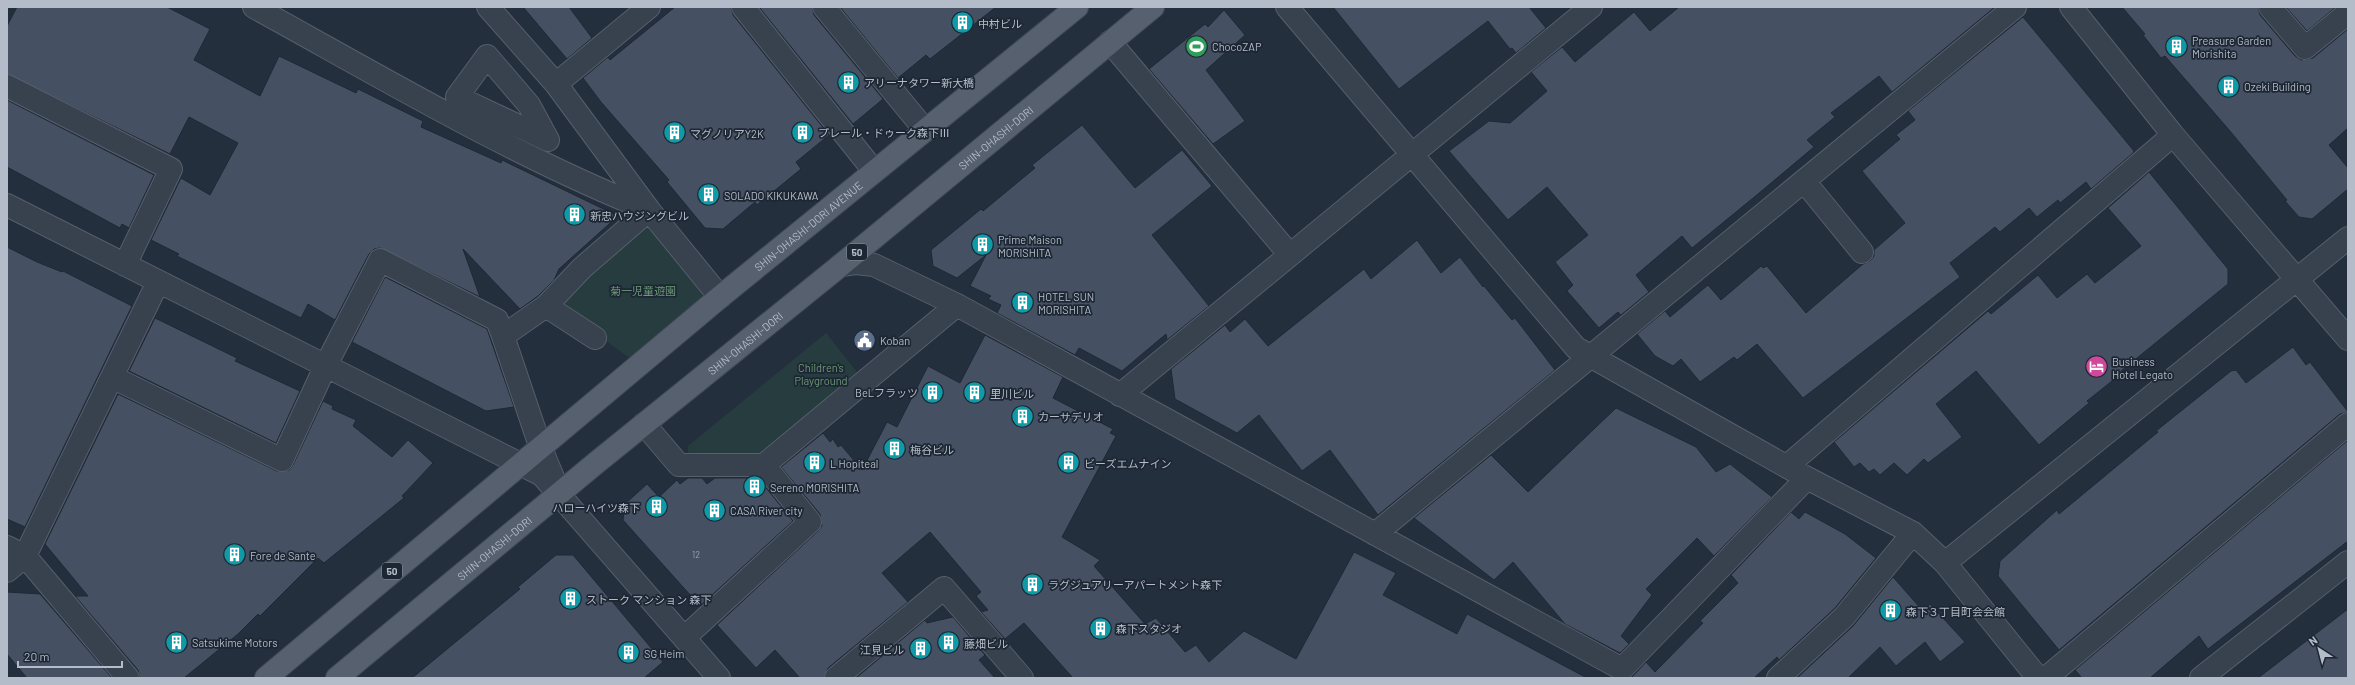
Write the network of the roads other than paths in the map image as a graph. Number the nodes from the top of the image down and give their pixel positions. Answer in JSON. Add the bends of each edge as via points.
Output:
{"nodes":[{"id":1,"x":254,"y":7,"type":"edge"},
{"id":2,"x":488,"y":7,"type":"edge"},
{"id":3,"x":649,"y":7,"type":"edge"},
{"id":4,"x":743,"y":7,"type":"edge"},
{"id":5,"x":824,"y":7,"type":"edge"},
{"id":6,"x":1077,"y":7,"type":"edge"},
{"id":7,"x":1153,"y":7,"type":"edge"},
{"id":8,"x":1287,"y":7,"type":"edge"},
{"id":9,"x":1591,"y":7,"type":"edge"},
{"id":10,"x":2016,"y":7,"type":"edge"},
{"id":11,"x":2071,"y":7,"type":"edge"},
{"id":12,"x":2270,"y":7,"type":"edge"},
{"id":13,"x":2348,"y":13,"type":"edge"},
{"id":14,"x":1110,"y":42,"type":"junction"},
{"id":15,"x":556,"y":84,"type":"junction"},
{"id":16,"x":7,"y":86,"type":"edge"},
{"id":17,"x":925,"y":130,"type":"junction"},
{"id":18,"x":2173,"y":135,"type":"junction"},
{"id":19,"x":1411,"y":155,"type":"junction"},
{"id":20,"x":874,"y":172,"type":"junction"},
{"id":21,"x":1804,"y":181,"type":"junction"},
{"id":22,"x":7,"y":205,"type":"edge"},
{"id":23,"x":649,"y":210,"type":"junction"},
{"id":24,"x":2348,"y":238,"type":"edge"},
{"id":25,"x":1862,"y":252,"type":"dead end"},
{"id":26,"x":1290,"y":255,"type":"junction"},
{"id":27,"x":125,"y":265,"type":"junction"},
{"id":28,"x":841,"y":266,"type":"junction"},
{"id":29,"x":2298,"y":280,"type":"junction"},
{"id":30,"x":158,"y":282,"type":"junction"},
{"id":31,"x":720,"y":297,"type":"junction"},
{"id":32,"x":957,"y":305,"type":"junction"},
{"id":33,"x":546,"y":306,"type":"junction"},
{"id":34,"x":503,"y":336,"type":"junction"},
{"id":35,"x":595,"y":338,"type":"dead end"},
{"id":36,"x":2348,"y":339,"type":"edge"},
{"id":37,"x":1592,"y":355,"type":"junction"},
{"id":38,"x":325,"y":366,"type":"junction"},
{"id":39,"x":112,"y":377,"type":"junction"},
{"id":40,"x":1120,"y":395,"type":"junction"},
{"id":41,"x":644,"y":424,"type":"junction"},
{"id":42,"x":2348,"y":424,"type":"edge"},
{"id":43,"x":540,"y":446,"type":"junction"},
{"id":44,"x":519,"y":464,"type":"junction"},
{"id":45,"x":764,"y":465,"type":"junction"},
{"id":46,"x":1787,"y":466,"type":"junction"},
{"id":47,"x":1807,"y":478,"type":"junction"},
{"id":48,"x":559,"y":494,"type":"junction"},
{"id":49,"x":1913,"y":533,"type":"junction"},
{"id":50,"x":1375,"y":534,"type":"junction"},
{"id":51,"x":16,"y":551,"type":"edge"},
{"id":52,"x":1945,"y":563,"type":"junction"},
{"id":53,"x":2347,"y":564,"type":"edge"},
{"id":54,"x":7,"y":571,"type":"edge"},
{"id":55,"x":684,"y":638,"type":"junction"},
{"id":56,"x":128,"y":678,"type":"edge"},
{"id":57,"x":266,"y":678,"type":"edge"},
{"id":58,"x":338,"y":678,"type":"edge"},
{"id":59,"x":720,"y":678,"type":"edge"},
{"id":60,"x":836,"y":678,"type":"edge"},
{"id":61,"x":1022,"y":678,"type":"edge"},
{"id":62,"x":1778,"y":678,"type":"edge"},
{"id":63,"x":2038,"y":678,"type":"edge"},
{"id":64,"x":2046,"y":678,"type":"edge"},
{"id":65,"x":2201,"y":678,"type":"edge"}],
"edges":[{"from":1,"to":23,"type":"street","via":[[461,121],[590,186]]},
{"from":2,"to":15,"type":"street"},
{"from":3,"to":15,"type":"street"},
{"from":4,"to":20,"type":"street"},
{"from":5,"to":17,"type":"street"},
{"from":6,"to":17,"type":"main road","name":"SHIN-OHASHI-DORI AVENUE","number":"50"},
{"from":7,"to":14,"type":"main road","name":"SHIN-OHASHI-DORI","number":"50"},
{"from":8,"to":19,"type":"street"},
{"from":9,"to":19,"type":"street"},
{"from":10,"to":21,"type":"street"},
{"from":11,"to":18,"type":"street"},
{"from":12,"to":13,"type":"street","via":[[2305,48]]},
{"from":14,"to":26,"type":"street"},
{"from":14,"to":28,"type":"main road","name":"SHIN-OHASHI-DORI","number":"50"},
{"from":15,"to":23,"type":"street"},
{"from":16,"to":27,"type":"street","via":[[171,169]]},
{"from":17,"to":20,"type":"main road","name":"SHIN-OHASHI-DORI AVENUE","number":"50"},
{"from":18,"to":29,"type":"street"},
{"from":18,"to":46,"type":"street"},
{"from":19,"to":26,"type":"street"},
{"from":19,"to":37,"type":"street","via":[[1576,348]]},
{"from":20,"to":31,"type":"main road","name":"SHIN-OHASHI-DORI AVENUE","number":"50"},
{"from":21,"to":25,"type":"street"},
{"from":21,"to":37,"type":"street"},
{"from":22,"to":27,"type":"street"},
{"from":23,"to":31,"type":"street"},
{"from":23,"to":33,"type":"street","via":[[582,268]]},
{"from":24,"to":29,"type":"street"},
{"from":26,"to":40,"type":"street"},
{"from":27,"to":30,"type":"street"},
{"from":28,"to":32,"type":"street","via":[[856,263],[874,265]]},
{"from":28,"to":41,"type":"main road","name":"SHIN-OHASHI-DORI","number":"50"},
{"from":29,"to":36,"type":"street"},
{"from":29,"to":52,"type":"street"},
{"from":30,"to":38,"type":"street"},
{"from":30,"to":39,"type":"street"},
{"from":31,"to":43,"type":"main road","name":"SHIN-OHASHI-DORI AVENUE","number":"50"},
{"from":32,"to":40,"type":"street"},
{"from":32,"to":45,"type":"street"},
{"from":33,"to":34,"type":"street"},
{"from":33,"to":35,"type":"street"},
{"from":34,"to":38,"type":"street","via":[[497,320],[380,260]]},
{"from":34,"to":43,"type":"street"},
{"from":37,"to":46,"type":"street"},
{"from":37,"to":50,"type":"street"},
{"from":38,"to":39,"type":"street","via":[[282,460]]},
{"from":38,"to":44,"type":"street"},
{"from":39,"to":51,"type":"street"},
{"from":40,"to":50,"type":"street"},
{"from":41,"to":45,"type":"street","via":[[679,465]]},
{"from":41,"to":48,"type":"main road","name":"SHIN-OHASHI-DORI","number":"50"},
{"from":42,"to":64,"type":"street"},
{"from":43,"to":44,"type":"main road","number":"50"},
{"from":43,"to":48,"type":"street"},
{"from":44,"to":48,"type":"street","via":[[536,482]]},
{"from":44,"to":57,"type":"main road","number":"50"},
{"from":45,"to":55,"type":"street","via":[[810,522]]},
{"from":46,"to":47,"type":"street"},
{"from":47,"to":49,"type":"street"},
{"from":47,"to":50,"type":"street","via":[[1622,668]]},
{"from":48,"to":55,"type":"street"},
{"from":48,"to":58,"type":"main road","name":"SHIN-OHASHI-DORI","number":"50"},
{"from":49,"to":52,"type":"street"},
{"from":49,"to":62,"type":"street","via":[[1844,617]]},
{"from":51,"to":54,"type":"street"},
{"from":51,"to":56,"type":"street"},
{"from":52,"to":63,"type":"street"},
{"from":53,"to":65,"type":"street"},
{"from":55,"to":59,"type":"street"},
{"from":60,"to":61,"type":"street","via":[[944,588]]}]}
